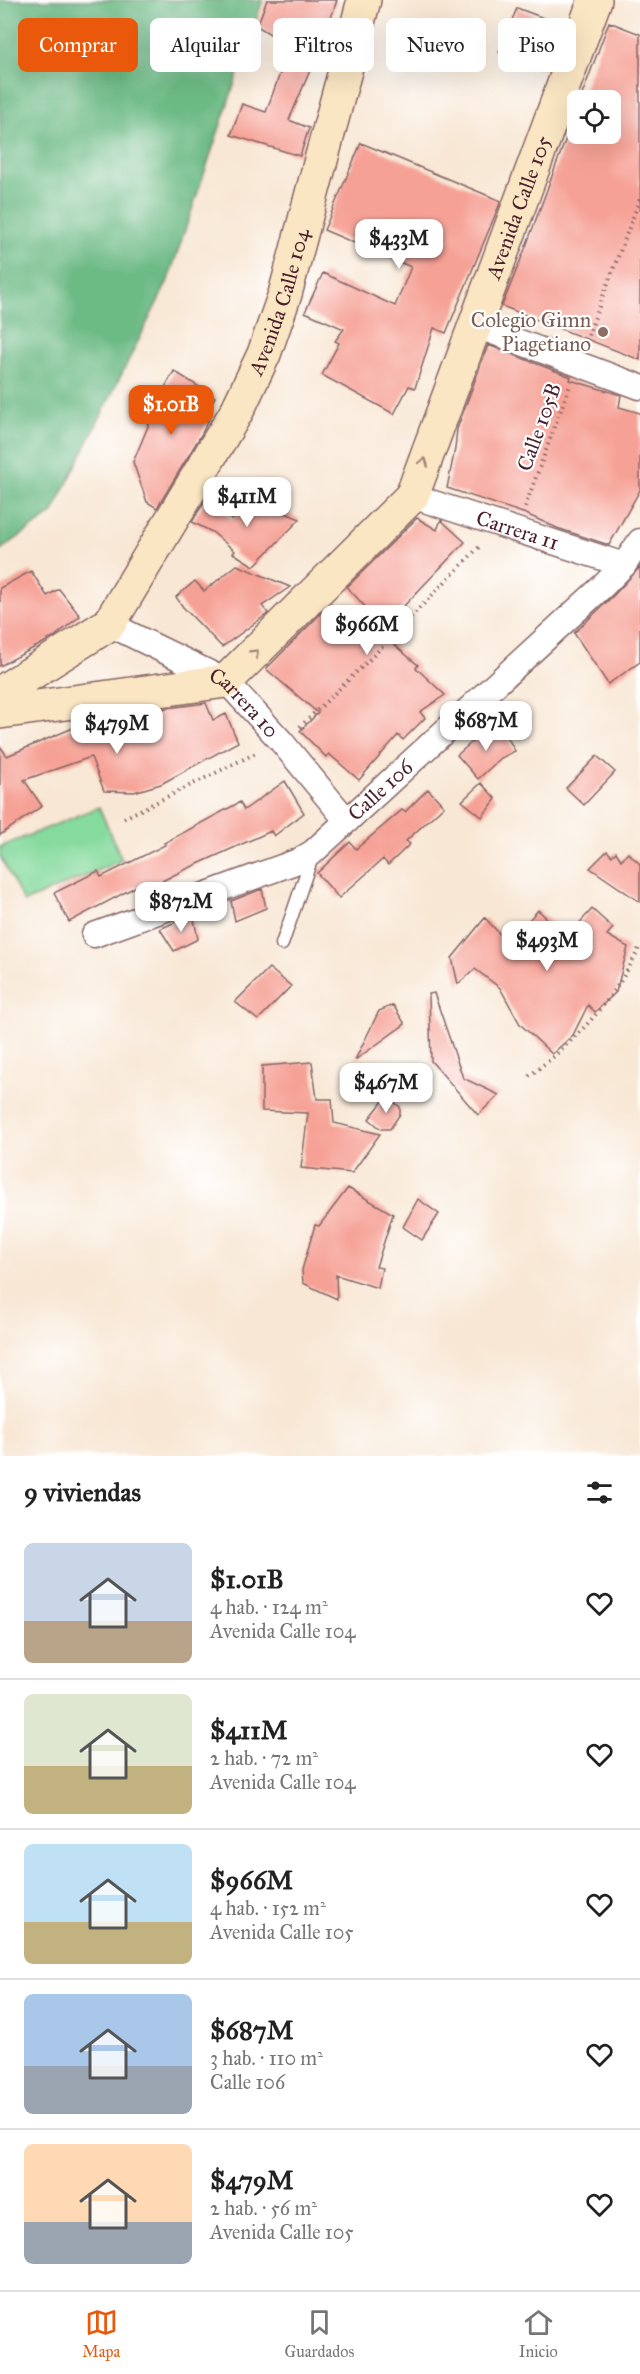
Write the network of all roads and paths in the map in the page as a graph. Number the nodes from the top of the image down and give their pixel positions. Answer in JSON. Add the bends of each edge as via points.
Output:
{"nodes":[{"id":1,"x":364,"y":0,"type":"edge"},
{"id":2,"x":595,"y":0,"type":"edge"},
{"id":3,"x":640,"y":199,"type":"edge"},
{"id":4,"x":474,"y":325,"type":"junction"},
{"id":5,"x":578,"y":364,"type":"junction"},
{"id":6,"x":640,"y":387,"type":"edge"},
{"id":7,"x":412,"y":496,"type":"junction"},
{"id":8,"x":509,"y":528,"type":"junction"},
{"id":9,"x":640,"y":542,"type":"edge"},
{"id":10,"x":624,"y":565,"type":"junction"},
{"id":11,"x":109,"y":624,"type":"junction"},
{"id":12,"x":226,"y":681,"type":"junction"},
{"id":13,"x":0,"y":693,"type":"edge"},
{"id":14,"x":0,"y":712,"type":"edge"},
{"id":15,"x":281,"y":741,"type":"junction"},
{"id":16,"x":124,"y":818,"type":"dead end"},
{"id":17,"x":347,"y":821,"type":"junction"},
{"id":18,"x":313,"y":852,"type":"junction"},
{"id":19,"x":94,"y":935,"type":"dead end"},
{"id":20,"x":282,"y":944,"type":"dead end"},
{"id":21,"x":640,"y":946,"type":"edge"},
{"id":22,"x":529,"y":1076,"type":"dead end"}],
"edges":[{"from":1,"to":11,"type":"main road","name":"Avenida Calle 104","via":[[285,294],[264,354],[237,411]]},
{"from":2,"to":4,"type":"main road","name":"Avenida Calle 105"},
{"from":3,"to":5,"type":"path","name":"Calle 105B"},
{"from":4,"to":5,"type":"street"},
{"from":7,"to":4,"type":"main road","name":"Avenida Calle 105","one_way":true},
{"from":5,"to":6,"type":"street"},
{"from":5,"to":8,"type":"path","name":"Calle 105B"},
{"from":7,"to":8,"type":"street","name":"Carrera 11"},
{"from":12,"to":7,"type":"main road","name":"Avenida Calle 105","one_way":true},
{"from":8,"to":10,"type":"street","name":"Carrera 11"},
{"from":8,"to":15,"type":"path","name":"Calle 105B"},
{"from":9,"to":10,"type":"street","name":"Calle 106"},
{"from":10,"to":17,"type":"street","name":"Calle 106"},
{"from":11,"to":12,"type":"street","name":"Carrera 10"},
{"from":11,"to":13,"type":"main road","name":"Avenida Calle 104"},
{"from":12,"to":14,"type":"main road"},
{"from":12,"to":15,"type":"street","name":"Carrera 10"},
{"from":15,"to":16,"type":"path","name":"Calle 105B"},
{"from":15,"to":17,"type":"street","name":"Carrera 10"},
{"from":17,"to":18,"type":"street","name":"Calle 106"},
{"from":18,"to":19,"type":"street","name":"Calle 106","via":[[298,861]]},
{"from":18,"to":20,"type":"lane"},
{"from":21,"to":22,"type":"path","via":[[607,1000],[574,1038]]}]}
